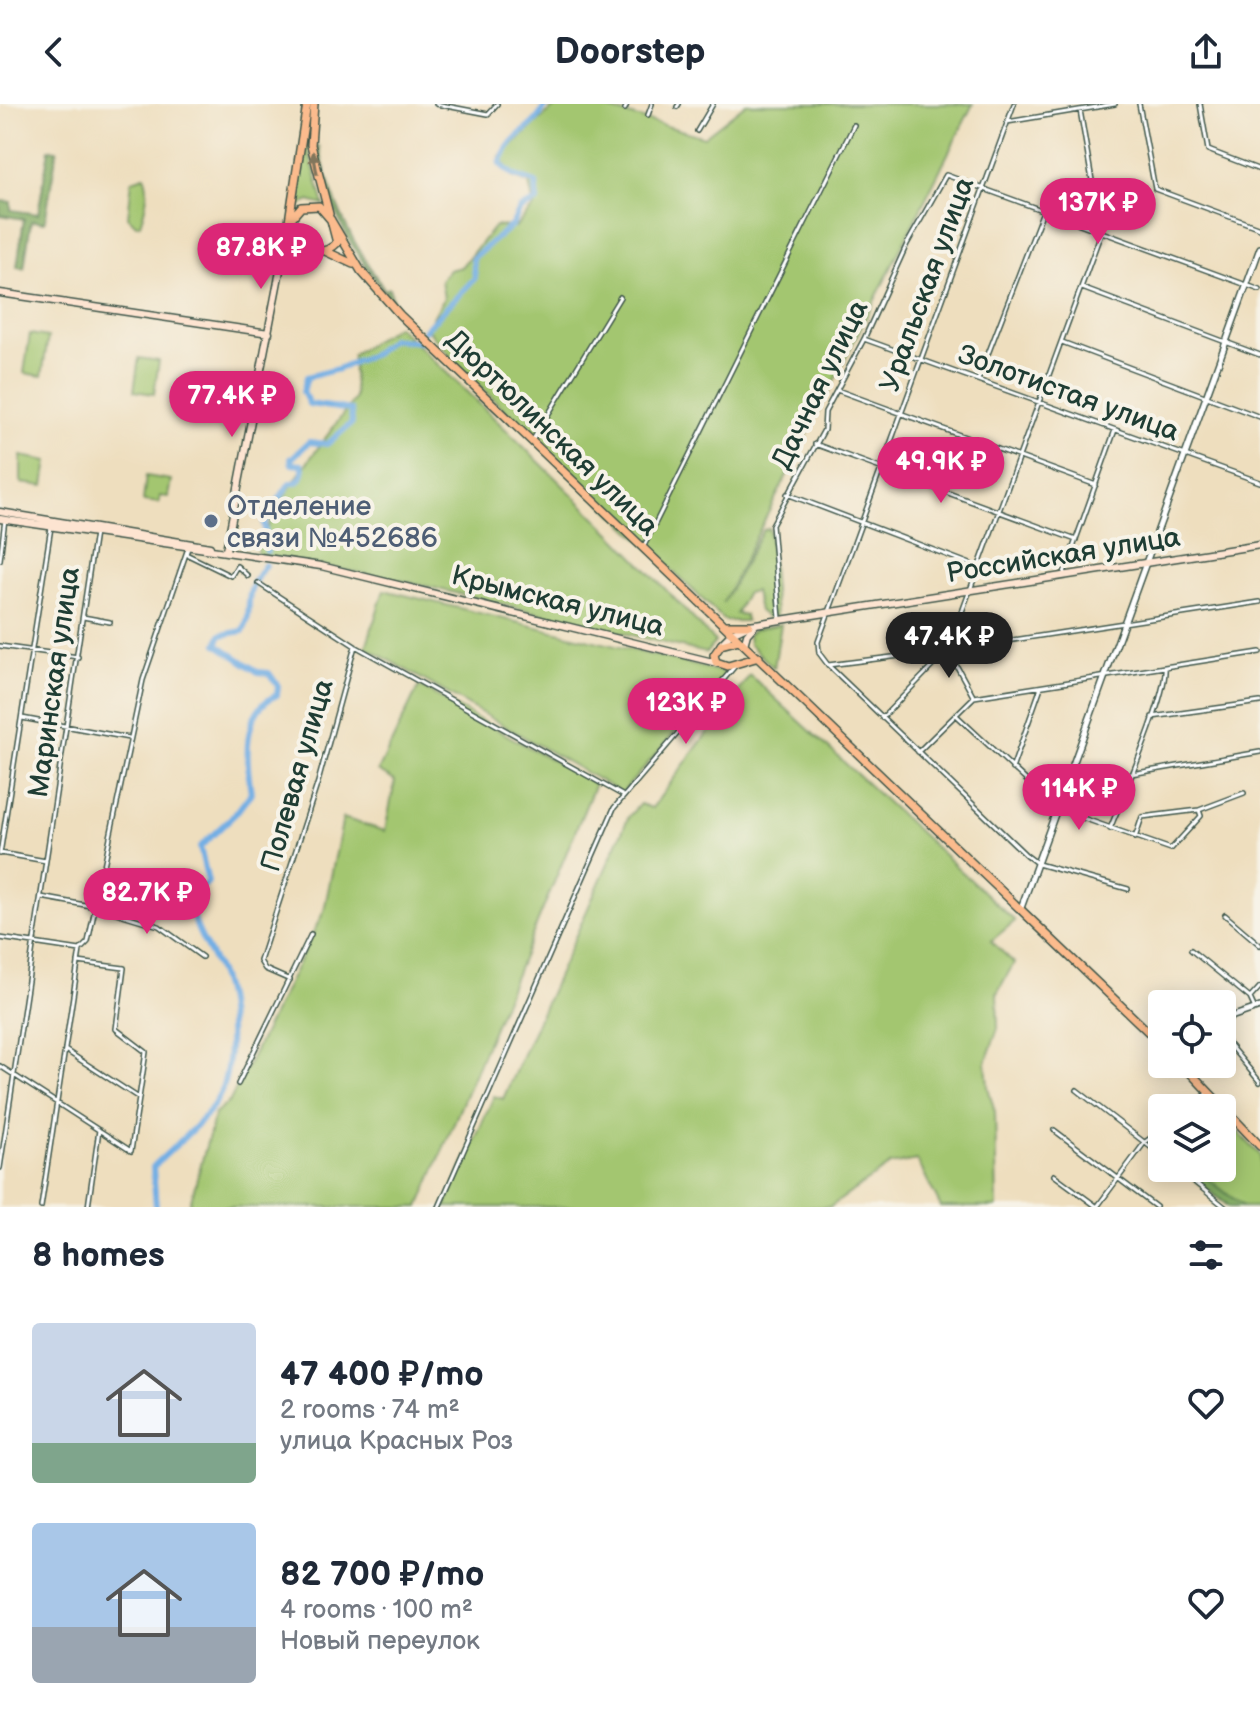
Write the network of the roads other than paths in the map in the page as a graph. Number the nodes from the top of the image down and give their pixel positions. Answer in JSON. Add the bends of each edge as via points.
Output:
{"nodes":[{"id":1,"x":436,"y":104,"type":"edge"},
{"id":2,"x":497,"y":104,"type":"edge"},
{"id":3,"x":652,"y":104,"type":"edge"},
{"id":4,"x":713,"y":104,"type":"edge"},
{"id":5,"x":1014,"y":104,"type":"edge"},
{"id":6,"x":1115,"y":104,"type":"edge"},
{"id":7,"x":1139,"y":104,"type":"edge"},
{"id":8,"x":1200,"y":104,"type":"edge"},
{"id":9,"x":310,"y":107,"type":"edge"},
{"id":10,"x":1080,"y":110,"type":"junction"},
{"id":11,"x":648,"y":115,"type":"dead end"},
{"id":12,"x":1007,"y":122,"type":"junction"},
{"id":13,"x":854,"y":125,"type":"dead end"},
{"id":14,"x":697,"y":131,"type":"dead end"},
{"id":15,"x":1260,"y":170,"type":"edge"},
{"id":16,"x":982,"y":188,"type":"junction"},
{"id":17,"x":1043,"y":211,"type":"junction"},
{"id":18,"x":332,"y":221,"type":"junction"},
{"id":19,"x":289,"y":222,"type":"junction"},
{"id":20,"x":1260,"y":228,"type":"edge"},
{"id":21,"x":1101,"y":233,"type":"junction"},
{"id":22,"x":1260,"y":248,"type":"edge"},
{"id":23,"x":316,"y":250,"type":"junction"},
{"id":24,"x":283,"y":254,"type":"junction"},
{"id":25,"x":361,"y":271,"type":"junction"},
{"id":26,"x":1247,"y":285,"type":"junction"},
{"id":27,"x":1082,"y":288,"type":"junction"},
{"id":28,"x":1260,"y":290,"type":"edge"},
{"id":29,"x":0,"y":293,"type":"edge"},
{"id":30,"x":620,"y":297,"type":"dead end"},
{"id":31,"x":269,"y":333,"type":"junction"},
{"id":32,"x":864,"y":339,"type":"junction"},
{"id":33,"x":1062,"y":342,"type":"junction"},
{"id":34,"x":1226,"y":343,"type":"junction"},
{"id":35,"x":1260,"y":355,"type":"edge"},
{"id":36,"x":920,"y":360,"type":"junction"},
{"id":37,"x":978,"y":380,"type":"junction"},
{"id":38,"x":836,"y":389,"type":"junction"},
{"id":39,"x":1207,"y":398,"type":"junction"},
{"id":40,"x":1037,"y":403,"type":"junction"},
{"id":41,"x":900,"y":414,"type":"junction"},
{"id":42,"x":1260,"y":417,"type":"edge"},
{"id":43,"x":1115,"y":430,"type":"junction"},
{"id":44,"x":532,"y":441,"type":"junction"},
{"id":45,"x":815,"y":444,"type":"junction"},
{"id":46,"x":1186,"y":455,"type":"junction"},
{"id":47,"x":1019,"y":456,"type":"junction"},
{"id":48,"x":880,"y":469,"type":"junction"},
{"id":49,"x":1260,"y":482,"type":"edge"},
{"id":50,"x":1096,"y":485,"type":"junction"},
{"id":51,"x":787,"y":494,"type":"junction"},
{"id":52,"x":1000,"y":511,"type":"junction"},
{"id":53,"x":0,"y":512,"type":"edge"},
{"id":54,"x":2,"y":519,"type":"edge"},
{"id":55,"x":860,"y":523,"type":"junction"},
{"id":56,"x":51,"y":527,"type":"junction"},
{"id":57,"x":76,"y":527,"type":"junction"},
{"id":58,"x":95,"y":533,"type":"junction"},
{"id":59,"x":1076,"y":540,"type":"junction"},
{"id":60,"x":1260,"y":545,"type":"edge"},
{"id":61,"x":643,"y":548,"type":"junction"},
{"id":62,"x":224,"y":550,"type":"junction"},
{"id":63,"x":188,"y":551,"type":"junction"},
{"id":64,"x":0,"y":560,"type":"edge"},
{"id":65,"x":1144,"y":564,"type":"junction"},
{"id":66,"x":979,"y":567,"type":"junction"},
{"id":67,"x":248,"y":576,"type":"dead end"},
{"id":68,"x":1063,"y":577,"type":"junction"},
{"id":69,"x":258,"y":583,"type":"dead end"},
{"id":70,"x":969,"y":592,"type":"junction"},
{"id":71,"x":1260,"y":602,"type":"edge"},
{"id":72,"x":827,"y":614,"type":"junction"},
{"id":73,"x":83,"y":617,"type":"junction"},
{"id":74,"x":780,"y":620,"type":"junction"},
{"id":75,"x":719,"y":621,"type":"junction"},
{"id":76,"x":110,"y":622,"type":"dead end"},
{"id":77,"x":1123,"y":624,"type":"junction"},
{"id":78,"x":752,"y":625,"type":"junction"},
{"id":79,"x":732,"y":633,"type":"junction"},
{"id":80,"x":742,"y":642,"type":"junction"},
{"id":81,"x":0,"y":646,"type":"edge"},
{"id":82,"x":355,"y":646,"type":"junction"},
{"id":83,"x":718,"y":648,"type":"junction"},
{"id":84,"x":31,"y":650,"type":"junction"},
{"id":85,"x":948,"y":650,"type":"junction"},
{"id":86,"x":1260,"y":652,"type":"edge"},
{"id":87,"x":78,"y":657,"type":"junction"},
{"id":88,"x":695,"y":657,"type":"junction"},
{"id":89,"x":759,"y":657,"type":"junction"},
{"id":90,"x":739,"y":662,"type":"junction"},
{"id":91,"x":722,"y":665,"type":"junction"},
{"id":92,"x":828,"y":665,"type":"junction"},
{"id":93,"x":1165,"y":667,"type":"junction"},
{"id":94,"x":729,"y":675,"type":"junction"},
{"id":95,"x":1105,"y":676,"type":"junction"},
{"id":96,"x":1041,"y":687,"type":"junction"},
{"id":97,"x":974,"y":697,"type":"junction"},
{"id":98,"x":1260,"y":702,"type":"edge"},
{"id":99,"x":956,"y":715,"type":"junction"},
{"id":100,"x":1152,"y":717,"type":"junction"},
{"id":101,"x":22,"y":718,"type":"junction"},
{"id":102,"x":881,"y":719,"type":"junction"},
{"id":103,"x":67,"y":724,"type":"junction"},
{"id":104,"x":129,"y":738,"type":"junction"},
{"id":105,"x":1260,"y":752,"type":"edge"},
{"id":106,"x":917,"y":753,"type":"junction"},
{"id":107,"x":1012,"y":769,"type":"junction"},
{"id":108,"x":1131,"y":774,"type":"junction"},
{"id":109,"x":1244,"y":793,"type":"dead end"},
{"id":110,"x":622,"y":795,"type":"junction"},
{"id":111,"x":1057,"y":809,"type":"junction"},
{"id":112,"x":1199,"y":810,"type":"junction"},
{"id":113,"x":1110,"y":829,"type":"junction"},
{"id":114,"x":1135,"y":838,"type":"junction"},
{"id":115,"x":0,"y":853,"type":"edge"},
{"id":116,"x":46,"y":861,"type":"junction"},
{"id":117,"x":1038,"y":864,"type":"junction"},
{"id":118,"x":1128,"y":889,"type":"dead end"},
{"id":119,"x":41,"y":897,"type":"junction"},
{"id":120,"x":96,"y":907,"type":"junction"},
{"id":121,"x":1021,"y":908,"type":"junction"},
{"id":122,"x":1225,"y":915,"type":"dead end"},
{"id":123,"x":311,"y":934,"type":"dead end"},
{"id":124,"x":0,"y":938,"type":"edge"},
{"id":125,"x":33,"y":944,"type":"junction"},
{"id":126,"x":1260,"y":945,"type":"edge"},
{"id":127,"x":80,"y":950,"type":"junction"},
{"id":128,"x":1191,"y":950,"type":"dead end"},
{"id":129,"x":202,"y":957,"type":"dead end"},
{"id":130,"x":78,"y":962,"type":"junction"},
{"id":131,"x":290,"y":980,"type":"junction"},
{"id":132,"x":1260,"y":987,"type":"edge"},
{"id":133,"x":1250,"y":998,"type":"junction"},
{"id":134,"x":1259,"y":1005,"type":"edge"},
{"id":135,"x":1236,"y":1014,"type":"edge"},
{"id":136,"x":1148,"y":1030,"type":"edge"},
{"id":137,"x":65,"y":1050,"type":"junction"},
{"id":138,"x":1236,"y":1053,"type":"edge"},
{"id":139,"x":0,"y":1066,"type":"edge"},
{"id":140,"x":14,"y":1075,"type":"junction"},
{"id":141,"x":1197,"y":1078,"type":"edge"},
{"id":142,"x":1260,"y":1082,"type":"edge"},
{"id":143,"x":238,"y":1084,"type":"dead end"},
{"id":144,"x":1077,"y":1090,"type":"dead end"},
{"id":145,"x":1209,"y":1090,"type":"junction"},
{"id":146,"x":1206,"y":1094,"type":"edge"},
{"id":147,"x":140,"y":1098,"type":"junction"},
{"id":148,"x":58,"y":1102,"type":"junction"},
{"id":149,"x":99,"y":1130,"type":"junction"},
{"id":150,"x":1054,"y":1130,"type":"dead end"},
{"id":151,"x":1148,"y":1140,"type":"edge"},
{"id":152,"x":1145,"y":1142,"type":"junction"},
{"id":153,"x":1148,"y":1144,"type":"edge"},
{"id":154,"x":1260,"y":1146,"type":"edge"},
{"id":155,"x":0,"y":1168,"type":"edge"},
{"id":156,"x":1054,"y":1175,"type":"dead end"},
{"id":157,"x":1118,"y":1178,"type":"junction"},
{"id":158,"x":1194,"y":1182,"type":"edge"},
{"id":159,"x":41,"y":1207,"type":"edge"},
{"id":160,"x":88,"y":1207,"type":"edge"},
{"id":161,"x":439,"y":1207,"type":"edge"},
{"id":162,"x":1097,"y":1207,"type":"edge"},
{"id":163,"x":1156,"y":1207,"type":"edge"},
{"id":164,"x":1225,"y":1207,"type":"edge"}],
"edges":[{"from":1,"to":2,"type":"street","via":[[476,114],[488,114]]},
{"from":3,"to":11,"type":"street"},
{"from":4,"to":14,"type":"street"},
{"from":5,"to":12,"type":"street","name":"Уральская улица"},
{"from":6,"to":10,"type":"street"},
{"from":7,"to":20,"type":"street","via":[[1155,189]]},
{"from":8,"to":15,"type":"street","via":[[1208,150]]},
{"from":18,"to":9,"type":"main road","one_way":true,"via":[[317,178]]},
{"from":9,"to":19,"type":"main road"},
{"from":10,"to":12,"type":"street"},
{"from":10,"to":21,"type":"street"},
{"from":12,"to":16,"type":"street","name":"Уральская улица"},
{"from":13,"to":61,"type":"street"},
{"from":16,"to":17,"type":"street"},
{"from":16,"to":32,"type":"street","name":"Дачная улица","via":[[946,175],[907,244]]},
{"from":16,"to":36,"type":"street","name":"Уральская улица"},
{"from":17,"to":21,"type":"street"},
{"from":17,"to":37,"type":"street"},
{"from":18,"to":19,"type":"main road","via":[[313,204],[297,209]]},
{"from":18,"to":23,"type":"main road","via":[[337,243]]},
{"from":18,"to":25,"type":"main road"},
{"from":19,"to":23,"type":"main road","via":[[296,242]]},
{"from":19,"to":24,"type":"main road"},
{"from":21,"to":26,"type":"street"},
{"from":21,"to":27,"type":"street"},
{"from":22,"to":26,"type":"street"},
{"from":23,"to":24,"type":"main road"},
{"from":23,"to":25,"type":"main road","via":[[347,259]]},
{"from":24,"to":31,"type":"main road"},
{"from":25,"to":44,"type":"main road","name":"Дюртюлинская улица"},
{"from":26,"to":28,"type":"street"},
{"from":26,"to":34,"type":"street"},
{"from":27,"to":33,"type":"street"},
{"from":27,"to":34,"type":"street"},
{"from":29,"to":31,"type":"main road"},
{"from":30,"to":44,"type":"street"},
{"from":31,"to":62,"type":"main road"},
{"from":32,"to":36,"type":"street","name":"Золотистая улица"},
{"from":32,"to":38,"type":"street","name":"Дачная улица"},
{"from":33,"to":39,"type":"street"},
{"from":33,"to":40,"type":"street"},
{"from":34,"to":35,"type":"street"},
{"from":34,"to":39,"type":"street"},
{"from":36,"to":37,"type":"street","name":"Золотистая улица"},
{"from":36,"to":41,"type":"street","name":"Уральская улица"},
{"from":37,"to":40,"type":"street","name":"Золотистая улица"},
{"from":38,"to":41,"type":"street"},
{"from":38,"to":45,"type":"street","name":"Дачная улица"},
{"from":39,"to":42,"type":"street"},
{"from":39,"to":46,"type":"street"},
{"from":40,"to":43,"type":"street","name":"Золотистая улица"},
{"from":40,"to":47,"type":"street"},
{"from":41,"to":47,"type":"street"},
{"from":41,"to":48,"type":"street","name":"Уральская улица"},
{"from":43,"to":46,"type":"street","name":"Золотистая улица"},
{"from":43,"to":50,"type":"street"},
{"from":44,"to":61,"type":"main road","name":"Дюртюлинская улица"},
{"from":45,"to":48,"type":"street"},
{"from":45,"to":51,"type":"street","name":"Дачная улица"},
{"from":46,"to":49,"type":"street","name":"Золотистая улица"},
{"from":46,"to":65,"type":"street"},
{"from":47,"to":50,"type":"street"},
{"from":47,"to":52,"type":"street"},
{"from":48,"to":52,"type":"street"},
{"from":48,"to":55,"type":"street","name":"Уральская улица"},
{"from":50,"to":59,"type":"street"},
{"from":51,"to":55,"type":"street"},
{"from":51,"to":74,"type":"street","name":"Дачная улица","via":[[772,525]]},
{"from":52,"to":59,"type":"street"},
{"from":52,"to":66,"type":"street"},
{"from":53,"to":57,"type":"main road"},
{"from":54,"to":56,"type":"main road"},
{"from":54,"to":64,"type":"street"},
{"from":55,"to":66,"type":"street"},
{"from":55,"to":72,"type":"street","name":"Уральская улица"},
{"from":56,"to":57,"type":"main road"},
{"from":56,"to":84,"type":"street"},
{"from":57,"to":58,"type":"main road"},
{"from":57,"to":62,"type":"main road"},
{"from":58,"to":63,"type":"main road"},
{"from":58,"to":73,"type":"street","name":"Маринская улица"},
{"from":59,"to":68,"type":"street"},
{"from":60,"to":65,"type":"main road","name":"Российская улица"},
{"from":61,"to":75,"type":"main road","name":"Дюртюлинская улица"},
{"from":62,"to":63,"type":"main road"},
{"from":62,"to":88,"type":"main road","name":"Крымская улица","via":[[442,593]]},
{"from":63,"to":67,"type":"street","via":[[231,576],[237,566]]},
{"from":63,"to":104,"type":"street","via":[[143,680]]},
{"from":65,"to":68,"type":"main road","name":"Российская улица"},
{"from":65,"to":77,"type":"street"},
{"from":66,"to":70,"type":"street"},
{"from":68,"to":70,"type":"main road","name":"Российская улица"},
{"from":69,"to":82,"type":"street"},
{"from":70,"to":72,"type":"main road","name":"Российская улица"},
{"from":70,"to":85,"type":"street"},
{"from":71,"to":77,"type":"street"},
{"from":72,"to":74,"type":"main road","name":"Российская улица"},
{"from":72,"to":92,"type":"street","name":"Уральская улица","via":[[818,642]]},
{"from":73,"to":76,"type":"street"},
{"from":73,"to":87,"type":"street","name":"Маринская улица"},
{"from":74,"to":78,"type":"main road","name":"Российская улица"},
{"from":75,"to":78,"type":"main road"},
{"from":75,"to":79,"type":"main road","name":"Дюртюлинская улица"},
{"from":75,"to":83,"type":"main road"},
{"from":77,"to":85,"type":"street"},
{"from":77,"to":95,"type":"street"},
{"from":78,"to":79,"type":"main road","name":"Российская улица"},
{"from":78,"to":80,"type":"main road"},
{"from":79,"to":80,"type":"main road","name":"Дюртюлинская улица"},
{"from":79,"to":83,"type":"main road"},
{"from":80,"to":83,"type":"main road"},
{"from":80,"to":89,"type":"main road","name":"Дюртюлинская улица"},
{"from":80,"to":90,"type":"main road"},
{"from":81,"to":84,"type":"street"},
{"from":82,"to":110,"type":"street"},
{"from":82,"to":131,"type":"street","name":"Полевая улица","via":[[260,961],[265,969]]},
{"from":83,"to":88,"type":"main road"},
{"from":83,"to":91,"type":"main road","via":[[714,659]]},
{"from":84,"to":87,"type":"street"},
{"from":84,"to":101,"type":"street"},
{"from":85,"to":92,"type":"street"},
{"from":85,"to":97,"type":"street"},
{"from":85,"to":102,"type":"street"},
{"from":86,"to":93,"type":"street"},
{"from":87,"to":103,"type":"street","name":"Маринская улица"},
{"from":88,"to":91,"type":"main road","name":"Крымская улица"},
{"from":89,"to":90,"type":"main road"},
{"from":89,"to":121,"type":"main road","name":"Дюртюлинская улица"},
{"from":90,"to":91,"type":"main road"},
{"from":90,"to":94,"type":"street"},
{"from":91,"to":94,"type":"street"},
{"from":92,"to":102,"type":"street"},
{"from":93,"to":95,"type":"street"},
{"from":93,"to":100,"type":"street"},
{"from":94,"to":110,"type":"street"},
{"from":95,"to":96,"type":"street"},
{"from":95,"to":111,"type":"street"},
{"from":96,"to":97,"type":"street"},
{"from":96,"to":107,"type":"street"},
{"from":97,"to":99,"type":"street"},
{"from":98,"to":100,"type":"street"},
{"from":99,"to":106,"type":"street"},
{"from":99,"to":107,"type":"street"},
{"from":100,"to":108,"type":"street"},
{"from":101,"to":103,"type":"street"},
{"from":101,"to":115,"type":"street"},
{"from":102,"to":106,"type":"street"},
{"from":103,"to":104,"type":"street"},
{"from":103,"to":116,"type":"street","name":"Маринская улица"},
{"from":104,"to":120,"type":"street"},
{"from":105,"to":108,"type":"street"},
{"from":106,"to":117,"type":"street"},
{"from":107,"to":111,"type":"street"},
{"from":108,"to":113,"type":"street"},
{"from":109,"to":112,"type":"street"},
{"from":110,"to":161,"type":"street"},
{"from":111,"to":113,"type":"street"},
{"from":111,"to":117,"type":"street"},
{"from":112,"to":114,"type":"street","via":[[1142,817]]},
{"from":112,"to":114,"type":"street","via":[[1201,816],[1171,849]]},
{"from":113,"to":114,"type":"street"},
{"from":115,"to":116,"type":"street"},
{"from":116,"to":119,"type":"street","name":"Маринская улица"},
{"from":117,"to":118,"type":"street"},
{"from":117,"to":121,"type":"street"},
{"from":119,"to":120,"type":"street"},
{"from":119,"to":125,"type":"street","name":"Маринская улица"},
{"from":120,"to":127,"type":"street","via":[[88,942]]},
{"from":120,"to":129,"type":"street","via":[[159,926]]},
{"from":121,"to":136,"type":"main road","name":"Дюртюлинская улица"},
{"from":122,"to":126,"type":"street"},
{"from":123,"to":131,"type":"street"},
{"from":124,"to":125,"type":"street"},
{"from":125,"to":127,"type":"street"},
{"from":125,"to":140,"type":"street","name":"Маринская улица"},
{"from":127,"to":130,"type":"street"},
{"from":128,"to":133,"type":"street"},
{"from":130,"to":137,"type":"street"},
{"from":130,"to":147,"type":"street","via":[[124,968],[116,1029],[146,1052]]},
{"from":131,"to":143,"type":"street"},
{"from":132,"to":133,"type":"street"},
{"from":133,"to":134,"type":"street"},
{"from":134,"to":135,"type":"street"},
{"from":137,"to":147,"type":"street"},
{"from":137,"to":148,"type":"street"},
{"from":138,"to":142,"type":"street"},
{"from":139,"to":140,"type":"street"},
{"from":140,"to":148,"type":"street"},
{"from":140,"to":155,"type":"street","name":"Маринская улица"},
{"from":141,"to":145,"type":"main road"},
{"from":144,"to":152,"type":"street"},
{"from":145,"to":146,"type":"street"},
{"from":145,"to":154,"type":"main road"},
{"from":147,"to":149,"type":"street","via":[[131,1151]]},
{"from":148,"to":149,"type":"street"},
{"from":148,"to":159,"type":"street"},
{"from":149,"to":160,"type":"street"},
{"from":150,"to":157,"type":"street"},
{"from":151,"to":152,"type":"street"},
{"from":152,"to":153,"type":"street"},
{"from":152,"to":157,"type":"street"},
{"from":156,"to":162,"type":"street"},
{"from":157,"to":162,"type":"street"},
{"from":157,"to":163,"type":"street"},
{"from":158,"to":164,"type":"street"}]}
